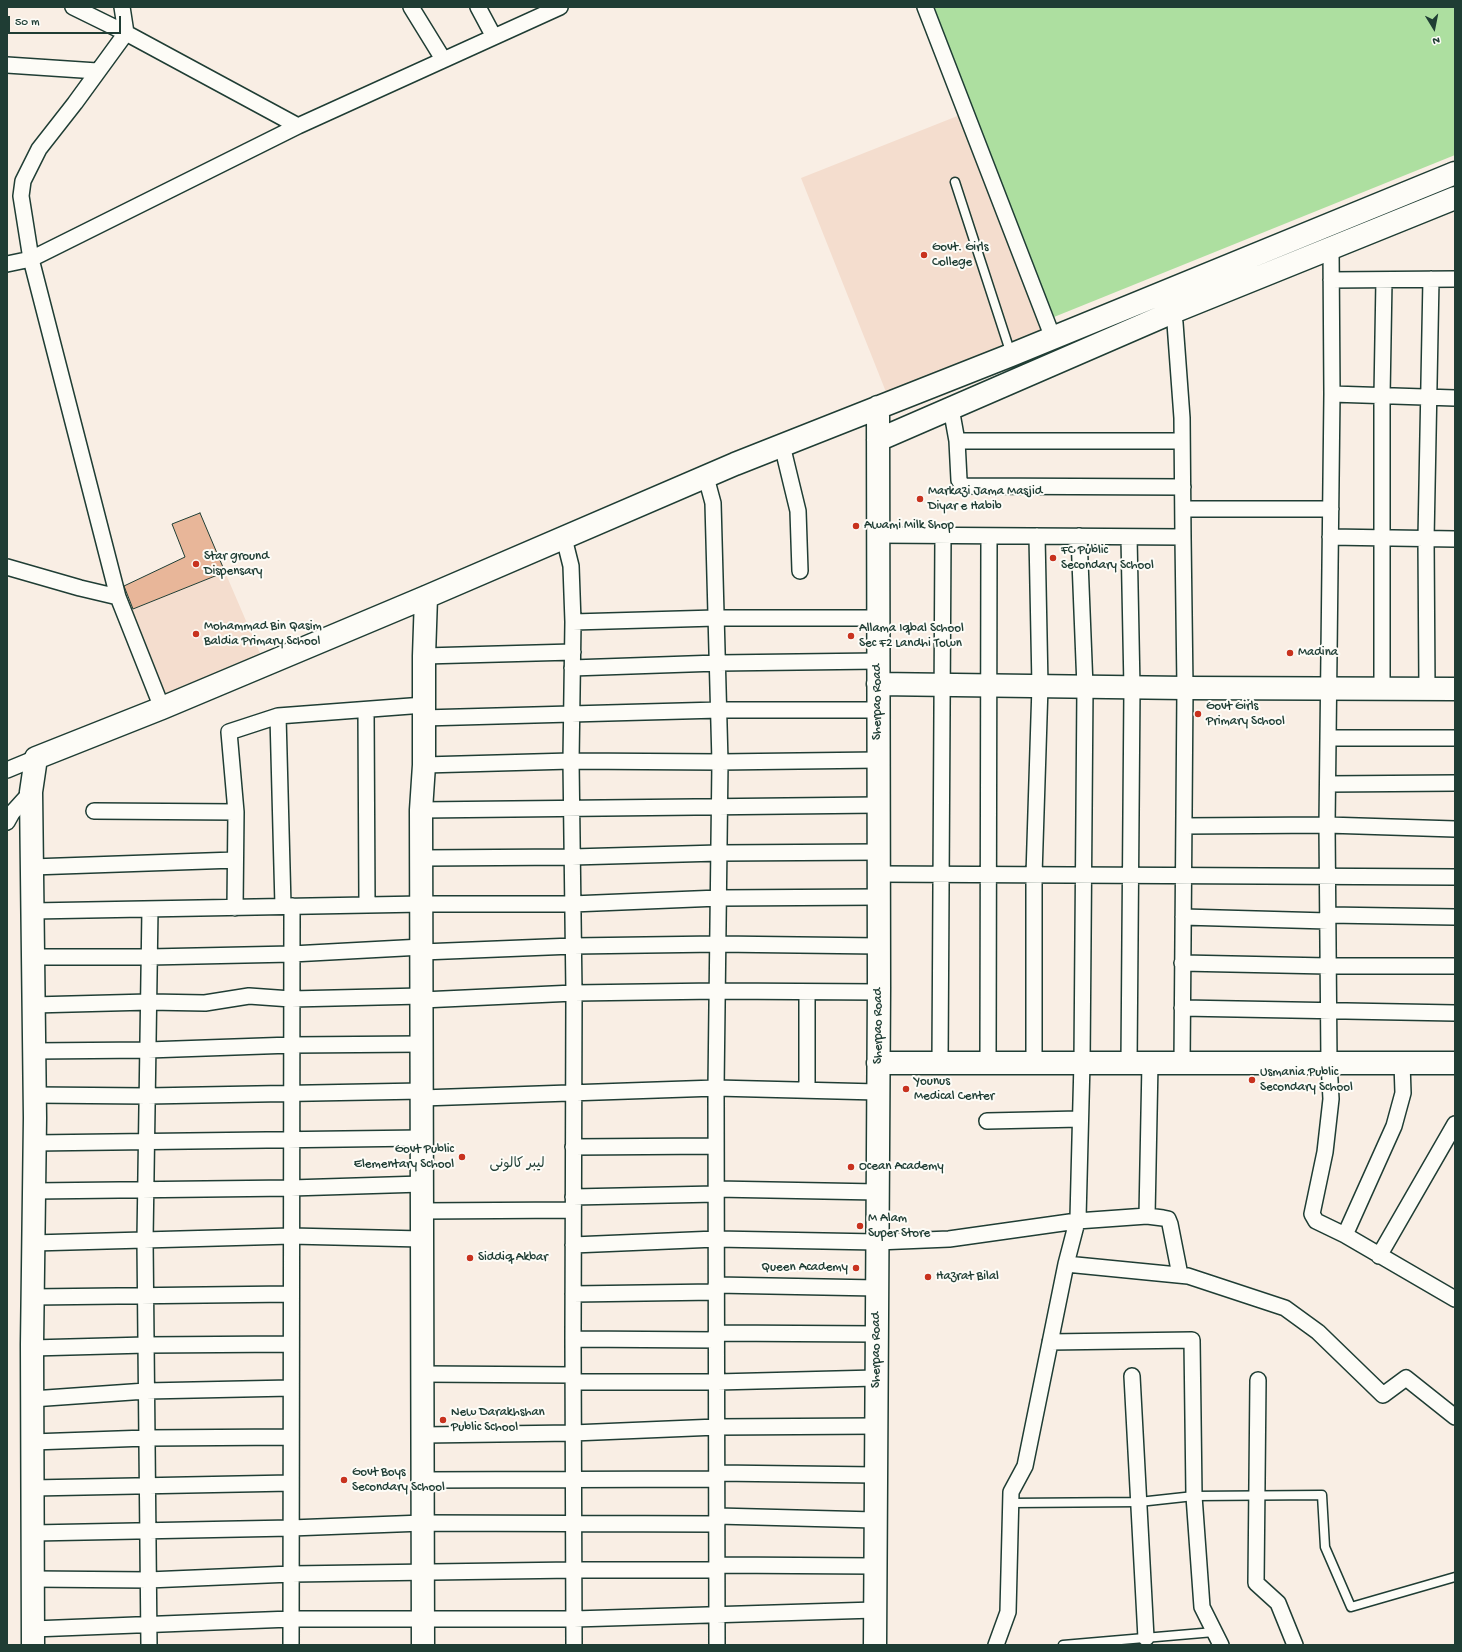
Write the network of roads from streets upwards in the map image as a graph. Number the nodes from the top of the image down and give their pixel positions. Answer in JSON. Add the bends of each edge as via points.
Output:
{"nodes":[{"id":1,"x":74,"y":7,"type":"edge"},
{"id":2,"x":122,"y":7,"type":"edge"},
{"id":3,"x":411,"y":7,"type":"edge"},
{"id":4,"x":478,"y":7,"type":"edge"},
{"id":5,"x":560,"y":7,"type":"edge"},
{"id":6,"x":925,"y":7,"type":"edge"},
{"id":7,"x":540,"y":11,"type":"edge"},
{"id":8,"x":126,"y":33,"type":"junction"},
{"id":9,"x":494,"y":37,"type":"junction"},
{"id":10,"x":443,"y":59,"type":"junction"},
{"id":11,"x":7,"y":65,"type":"edge"},
{"id":12,"x":97,"y":71,"type":"junction"},
{"id":13,"x":298,"y":126,"type":"junction"},
{"id":14,"x":1455,"y":173,"type":"edge"},
{"id":15,"x":1455,"y":198,"type":"edge"},
{"id":16,"x":1331,"y":249,"type":"junction"},
{"id":17,"x":31,"y":259,"type":"junction"},
{"id":18,"x":7,"y":264,"type":"edge"},
{"id":19,"x":1431,"y":279,"type":"junction"},
{"id":20,"x":1455,"y":279,"type":"edge"},
{"id":21,"x":1331,"y":280,"type":"junction"},
{"id":22,"x":1384,"y":280,"type":"junction"},
{"id":23,"x":1173,"y":312,"type":"junction"},
{"id":24,"x":1054,"y":338,"type":"junction"},
{"id":25,"x":1332,"y":394,"type":"junction"},
{"id":26,"x":1382,"y":396,"type":"junction"},
{"id":27,"x":1428,"y":397,"type":"junction"},
{"id":28,"x":1455,"y":398,"type":"edge"},
{"id":29,"x":878,"y":407,"type":"junction"},
{"id":30,"x":951,"y":408,"type":"junction"},
{"id":31,"x":878,"y":440,"type":"junction"},
{"id":32,"x":957,"y":441,"type":"junction"},
{"id":33,"x":1182,"y":441,"type":"junction"},
{"id":34,"x":782,"y":445,"type":"junction"},
{"id":35,"x":706,"y":477,"type":"junction"},
{"id":36,"x":1183,"y":487,"type":"junction"},
{"id":37,"x":1183,"y":509,"type":"junction"},
{"id":38,"x":1331,"y":509,"type":"junction"},
{"id":39,"x":878,"y":535,"type":"junction"},
{"id":40,"x":943,"y":535,"type":"junction"},
{"id":41,"x":989,"y":536,"type":"junction"},
{"id":42,"x":1037,"y":536,"type":"junction"},
{"id":43,"x":1079,"y":536,"type":"junction"},
{"id":44,"x":1129,"y":537,"type":"junction"},
{"id":45,"x":1184,"y":537,"type":"junction"},
{"id":46,"x":1330,"y":537,"type":"junction"},
{"id":47,"x":564,"y":538,"type":"junction"},
{"id":48,"x":1382,"y":538,"type":"junction"},
{"id":49,"x":1426,"y":539,"type":"junction"},
{"id":50,"x":1455,"y":539,"type":"edge"},
{"id":51,"x":7,"y":567,"type":"edge"},
{"id":52,"x":800,"y":571,"type":"dead end"},
{"id":53,"x":118,"y":597,"type":"junction"},
{"id":54,"x":426,"y":598,"type":"junction"},
{"id":55,"x":716,"y":618,"type":"junction"},
{"id":56,"x":878,"y":618,"type":"junction"},
{"id":57,"x":573,"y":622,"type":"junction"},
{"id":58,"x":573,"y":652,"type":"junction"},
{"id":59,"x":424,"y":656,"type":"junction"},
{"id":60,"x":878,"y":661,"type":"junction"},
{"id":61,"x":718,"y":663,"type":"junction"},
{"id":62,"x":572,"y":668,"type":"junction"},
{"id":63,"x":878,"y":684,"type":"junction"},
{"id":64,"x":943,"y":685,"type":"junction"},
{"id":65,"x":989,"y":686,"type":"junction"},
{"id":66,"x":1040,"y":686,"type":"junction"},
{"id":67,"x":1085,"y":687,"type":"junction"},
{"id":68,"x":1132,"y":688,"type":"junction"},
{"id":69,"x":1185,"y":688,"type":"junction"},
{"id":70,"x":1330,"y":688,"type":"junction"},
{"id":71,"x":1382,"y":689,"type":"junction"},
{"id":72,"x":1427,"y":689,"type":"junction"},
{"id":73,"x":1455,"y":689,"type":"edge"},
{"id":74,"x":162,"y":708,"type":"junction"},
{"id":75,"x":366,"y":710,"type":"junction"},
{"id":76,"x":719,"y":710,"type":"junction"},
{"id":77,"x":878,"y":710,"type":"junction"},
{"id":78,"x":424,"y":712,"type":"junction"},
{"id":79,"x":571,"y":715,"type":"junction"},
{"id":80,"x":278,"y":716,"type":"junction"},
{"id":81,"x":1329,"y":738,"type":"junction"},
{"id":82,"x":1455,"y":738,"type":"edge"},
{"id":83,"x":36,"y":758,"type":"junction"},
{"id":84,"x":878,"y":760,"type":"junction"},
{"id":85,"x":571,"y":761,"type":"junction"},
{"id":86,"x":720,"y":762,"type":"junction"},
{"id":87,"x":424,"y":765,"type":"junction"},
{"id":88,"x":7,"y":770,"type":"edge"},
{"id":89,"x":1455,"y":783,"type":"edge"},
{"id":90,"x":1328,"y":784,"type":"junction"},
{"id":91,"x":31,"y":792,"type":"junction"},
{"id":92,"x":878,"y":805,"type":"junction"},
{"id":93,"x":720,"y":806,"type":"junction"},
{"id":94,"x":571,"y":809,"type":"junction"},
{"id":95,"x":422,"y":810,"type":"junction"},
{"id":96,"x":94,"y":811,"type":"dead end"},
{"id":97,"x":236,"y":812,"type":"junction"},
{"id":98,"x":7,"y":822,"type":"edge"},
{"id":99,"x":1327,"y":825,"type":"junction"},
{"id":100,"x":1184,"y":826,"type":"junction"},
{"id":101,"x":1455,"y":829,"type":"edge"},
{"id":102,"x":879,"y":852,"type":"junction"},
{"id":103,"x":719,"y":853,"type":"junction"},
{"id":104,"x":423,"y":858,"type":"junction"},
{"id":105,"x":572,"y":858,"type":"junction"},
{"id":106,"x":236,"y":860,"type":"junction"},
{"id":107,"x":32,"y":867,"type":"junction"},
{"id":108,"x":879,"y":874,"type":"junction"},
{"id":109,"x":942,"y":874,"type":"junction"},
{"id":110,"x":988,"y":875,"type":"junction"},
{"id":111,"x":1034,"y":875,"type":"junction"},
{"id":112,"x":1084,"y":875,"type":"junction"},
{"id":113,"x":1130,"y":876,"type":"junction"},
{"id":114,"x":1183,"y":876,"type":"junction"},
{"id":115,"x":1328,"y":876,"type":"junction"},
{"id":116,"x":1455,"y":877,"type":"edge"},
{"id":117,"x":879,"y":897,"type":"junction"},
{"id":118,"x":719,"y":898,"type":"junction"},
{"id":119,"x":422,"y":904,"type":"junction"},
{"id":120,"x":572,"y":904,"type":"junction"},
{"id":121,"x":367,"y":905,"type":"junction"},
{"id":122,"x":288,"y":906,"type":"junction"},
{"id":123,"x":235,"y":908,"type":"junction"},
{"id":124,"x":150,"y":909,"type":"junction"},
{"id":125,"x":32,"y":911,"type":"junction"},
{"id":126,"x":1183,"y":917,"type":"junction"},
{"id":127,"x":1455,"y":917,"type":"edge"},
{"id":128,"x":1328,"y":918,"type":"junction"},
{"id":129,"x":718,"y":944,"type":"junction"},
{"id":130,"x":573,"y":946,"type":"junction"},
{"id":131,"x":879,"y":946,"type":"junction"},
{"id":132,"x":422,"y":950,"type":"junction"},
{"id":133,"x":292,"y":954,"type":"junction"},
{"id":134,"x":33,"y":957,"type":"junction"},
{"id":135,"x":149,"y":957,"type":"junction"},
{"id":136,"x":1182,"y":963,"type":"junction"},
{"id":137,"x":1328,"y":966,"type":"junction"},
{"id":138,"x":1455,"y":966,"type":"edge"},
{"id":139,"x":717,"y":991,"type":"junction"},
{"id":140,"x":807,"y":992,"type":"junction"},
{"id":141,"x":879,"y":992,"type":"junction"},
{"id":142,"x":574,"y":993,"type":"junction"},
{"id":143,"x":422,"y":998,"type":"junction"},
{"id":144,"x":291,"y":999,"type":"junction"},
{"id":145,"x":149,"y":1002,"type":"junction"},
{"id":146,"x":34,"y":1006,"type":"junction"},
{"id":147,"x":1182,"y":1008,"type":"junction"},
{"id":148,"x":1328,"y":1010,"type":"junction"},
{"id":149,"x":1455,"y":1013,"type":"edge"},
{"id":150,"x":422,"y":1044,"type":"junction"},
{"id":151,"x":292,"y":1045,"type":"junction"},
{"id":152,"x":34,"y":1050,"type":"junction"},
{"id":153,"x":148,"y":1050,"type":"junction"},
{"id":154,"x":1082,"y":1062,"type":"junction"},
{"id":155,"x":878,"y":1063,"type":"junction"},
{"id":156,"x":940,"y":1063,"type":"junction"},
{"id":157,"x":988,"y":1063,"type":"junction"},
{"id":158,"x":1034,"y":1063,"type":"junction"},
{"id":159,"x":1140,"y":1063,"type":"junction"},
{"id":160,"x":1182,"y":1063,"type":"junction"},
{"id":161,"x":1329,"y":1063,"type":"junction"},
{"id":162,"x":1402,"y":1063,"type":"junction"},
{"id":163,"x":1455,"y":1064,"type":"edge"},
{"id":164,"x":716,"y":1088,"type":"junction"},
{"id":165,"x":807,"y":1090,"type":"junction"},
{"id":166,"x":878,"y":1092,"type":"junction"},
{"id":167,"x":291,"y":1093,"type":"junction"},
{"id":168,"x":573,"y":1093,"type":"junction"},
{"id":169,"x":34,"y":1095,"type":"junction"},
{"id":170,"x":422,"y":1095,"type":"junction"},
{"id":171,"x":147,"y":1096,"type":"junction"},
{"id":172,"x":1080,"y":1119,"type":"junction"},
{"id":173,"x":987,"y":1121,"type":"dead end"},
{"id":174,"x":1455,"y":1124,"type":"edge"},
{"id":175,"x":422,"y":1138,"type":"junction"},
{"id":176,"x":291,"y":1140,"type":"junction"},
{"id":177,"x":146,"y":1142,"type":"junction"},
{"id":178,"x":34,"y":1143,"type":"junction"},
{"id":179,"x":716,"y":1146,"type":"junction"},
{"id":180,"x":573,"y":1147,"type":"junction"},
{"id":181,"x":422,"y":1184,"type":"junction"},
{"id":182,"x":291,"y":1188,"type":"junction"},
{"id":183,"x":146,"y":1189,"type":"junction"},
{"id":184,"x":34,"y":1190,"type":"junction"},
{"id":185,"x":716,"y":1192,"type":"junction"},
{"id":186,"x":878,"y":1192,"type":"junction"},
{"id":187,"x":573,"y":1203,"type":"junction"},
{"id":188,"x":422,"y":1211,"type":"junction"},
{"id":189,"x":1147,"y":1216,"type":"junction"},
{"id":190,"x":1077,"y":1221,"type":"junction"},
{"id":191,"x":291,"y":1236,"type":"junction"},
{"id":192,"x":1345,"y":1236,"type":"junction"},
{"id":193,"x":422,"y":1239,"type":"junction"},
{"id":194,"x":716,"y":1239,"type":"junction"},
{"id":195,"x":145,"y":1240,"type":"junction"},
{"id":196,"x":877,"y":1242,"type":"junction"},
{"id":197,"x":33,"y":1243,"type":"junction"},
{"id":198,"x":573,"y":1245,"type":"junction"},
{"id":199,"x":1380,"y":1256,"type":"junction"},
{"id":200,"x":1066,"y":1264,"type":"junction"},
{"id":201,"x":1180,"y":1275,"type":"junction"},
{"id":202,"x":877,"y":1288,"type":"junction"},
{"id":203,"x":716,"y":1289,"type":"junction"},
{"id":204,"x":291,"y":1294,"type":"junction"},
{"id":205,"x":573,"y":1294,"type":"junction"},
{"id":206,"x":32,"y":1296,"type":"junction"},
{"id":207,"x":146,"y":1296,"type":"junction"},
{"id":208,"x":1455,"y":1299,"type":"edge"},
{"id":209,"x":877,"y":1334,"type":"junction"},
{"id":210,"x":716,"y":1336,"type":"junction"},
{"id":211,"x":573,"y":1339,"type":"junction"},
{"id":212,"x":1050,"y":1342,"type":"junction"},
{"id":213,"x":291,"y":1344,"type":"junction"},
{"id":214,"x":146,"y":1345,"type":"junction"},
{"id":215,"x":32,"y":1348,"type":"junction"},
{"id":216,"x":423,"y":1374,"type":"junction"},
{"id":217,"x":1132,"y":1376,"type":"dead end"},
{"id":218,"x":573,"y":1378,"type":"junction"},
{"id":219,"x":876,"y":1378,"type":"junction"},
{"id":220,"x":1258,"y":1380,"type":"dead end"},
{"id":221,"x":717,"y":1382,"type":"junction"},
{"id":222,"x":291,"y":1388,"type":"junction"},
{"id":223,"x":146,"y":1391,"type":"junction"},
{"id":224,"x":32,"y":1399,"type":"junction"},
{"id":225,"x":1455,"y":1417,"type":"edge"},
{"id":226,"x":876,"y":1426,"type":"junction"},
{"id":227,"x":717,"y":1427,"type":"junction"},
{"id":228,"x":573,"y":1433,"type":"junction"},
{"id":229,"x":423,"y":1435,"type":"junction"},
{"id":230,"x":291,"y":1437,"type":"junction"},
{"id":231,"x":147,"y":1438,"type":"junction"},
{"id":232,"x":32,"y":1442,"type":"junction"},
{"id":233,"x":876,"y":1475,"type":"junction"},
{"id":234,"x":717,"y":1476,"type":"junction"},
{"id":235,"x":423,"y":1480,"type":"junction"},
{"id":236,"x":573,"y":1480,"type":"junction"},
{"id":237,"x":291,"y":1483,"type":"junction"},
{"id":238,"x":147,"y":1486,"type":"junction"},
{"id":239,"x":32,"y":1488,"type":"junction"},
{"id":240,"x":717,"y":1520,"type":"junction"},
{"id":241,"x":875,"y":1520,"type":"junction"},
{"id":242,"x":423,"y":1523,"type":"junction"},
{"id":243,"x":573,"y":1524,"type":"junction"},
{"id":244,"x":291,"y":1528,"type":"junction"},
{"id":245,"x":148,"y":1530,"type":"junction"},
{"id":246,"x":32,"y":1533,"type":"junction"},
{"id":247,"x":875,"y":1566,"type":"junction"},
{"id":248,"x":717,"y":1567,"type":"junction"},
{"id":249,"x":574,"y":1570,"type":"junction"},
{"id":250,"x":423,"y":1572,"type":"junction"},
{"id":251,"x":291,"y":1574,"type":"junction"},
{"id":252,"x":33,"y":1579,"type":"junction"},
{"id":253,"x":148,"y":1580,"type":"junction"},
{"id":254,"x":875,"y":1610,"type":"junction"},
{"id":255,"x":717,"y":1614,"type":"junction"},
{"id":256,"x":291,"y":1619,"type":"junction"},
{"id":257,"x":574,"y":1619,"type":"junction"},
{"id":258,"x":423,"y":1620,"type":"junction"},
{"id":259,"x":148,"y":1625,"type":"junction"},
{"id":260,"x":33,"y":1637,"type":"edge"},
{"id":261,"x":1146,"y":1638,"type":"road end"},
{"id":262,"x":1218,"y":1639,"type":"edge"},
{"id":263,"x":149,"y":1645,"type":"edge"},
{"id":264,"x":291,"y":1645,"type":"edge"},
{"id":265,"x":423,"y":1645,"type":"edge"},
{"id":266,"x":574,"y":1645,"type":"edge"},
{"id":267,"x":717,"y":1645,"type":"edge"},
{"id":268,"x":875,"y":1645,"type":"edge"},
{"id":269,"x":996,"y":1645,"type":"edge"},
{"id":270,"x":1295,"y":1645,"type":"edge"}],
"edges":[{"from":1,"to":8,"type":"street"},
{"from":2,"to":8,"type":"street"},
{"from":3,"to":10,"type":"street"},
{"from":4,"to":9,"type":"street"},
{"from":5,"to":7,"type":"street"},
{"from":6,"to":24,"type":"street"},
{"from":7,"to":9,"type":"street"},
{"from":8,"to":12,"type":"street"},
{"from":8,"to":13,"type":"street"},
{"from":9,"to":10,"type":"street"},
{"from":10,"to":13,"type":"street"},
{"from":11,"to":12,"type":"street"},
{"from":12,"to":17,"type":"street","via":[[39,149],[22,181],[21,196]]},
{"from":13,"to":17,"type":"street"},
{"from":14,"to":24,"type":"street"},
{"from":15,"to":16,"type":"street"},
{"from":16,"to":21,"type":"street"},
{"from":16,"to":23,"type":"street"},
{"from":17,"to":18,"type":"street"},
{"from":17,"to":53,"type":"street"},
{"from":19,"to":20,"type":"street"},
{"from":19,"to":22,"type":"street"},
{"from":19,"to":27,"type":"street"},
{"from":21,"to":22,"type":"street"},
{"from":21,"to":25,"type":"street"},
{"from":22,"to":26,"type":"street"},
{"from":23,"to":30,"type":"street"},
{"from":23,"to":33,"type":"street"},
{"from":24,"to":29,"type":"street"},
{"from":25,"to":26,"type":"street"},
{"from":25,"to":38,"type":"street"},
{"from":26,"to":27,"type":"street"},
{"from":26,"to":48,"type":"street"},
{"from":27,"to":28,"type":"street"},
{"from":27,"to":49,"type":"street"},
{"from":29,"to":31,"type":"street","name":"Sherpao Road"},
{"from":29,"to":34,"type":"street"},
{"from":30,"to":31,"type":"street"},
{"from":30,"to":32,"type":"street"},
{"from":31,"to":39,"type":"street","name":"Sherpao Road"},
{"from":32,"to":33,"type":"street"},
{"from":32,"to":36,"type":"street","via":[[959,480],[965,486]]},
{"from":33,"to":36,"type":"street"},
{"from":34,"to":35,"type":"street"},
{"from":34,"to":52,"type":"street","via":[[798,511]]},
{"from":35,"to":47,"type":"street"},
{"from":35,"to":55,"type":"street","via":[[713,503]]},
{"from":36,"to":37,"type":"street"},
{"from":37,"to":38,"type":"street"},
{"from":37,"to":45,"type":"street"},
{"from":38,"to":46,"type":"street"},
{"from":39,"to":40,"type":"street"},
{"from":39,"to":56,"type":"street","name":"Sherpao Road"},
{"from":40,"to":41,"type":"street"},
{"from":40,"to":64,"type":"street"},
{"from":41,"to":42,"type":"street"},
{"from":41,"to":65,"type":"street"},
{"from":42,"to":43,"type":"street"},
{"from":42,"to":66,"type":"street"},
{"from":43,"to":44,"type":"street"},
{"from":43,"to":67,"type":"street"},
{"from":44,"to":45,"type":"street"},
{"from":44,"to":68,"type":"street"},
{"from":45,"to":69,"type":"street"},
{"from":46,"to":48,"type":"street"},
{"from":46,"to":70,"type":"street"},
{"from":47,"to":54,"type":"street"},
{"from":47,"to":57,"type":"street","via":[[571,566]]},
{"from":48,"to":49,"type":"street"},
{"from":48,"to":71,"type":"street"},
{"from":49,"to":50,"type":"street"},
{"from":49,"to":72,"type":"street"},
{"from":51,"to":53,"type":"street"},
{"from":53,"to":74,"type":"street"},
{"from":54,"to":59,"type":"street"},
{"from":54,"to":74,"type":"street"},
{"from":55,"to":56,"type":"street"},
{"from":55,"to":57,"type":"street"},
{"from":55,"to":61,"type":"street"},
{"from":56,"to":60,"type":"street","name":"Sherpao Road"},
{"from":57,"to":58,"type":"street"},
{"from":58,"to":59,"type":"street"},
{"from":58,"to":62,"type":"street"},
{"from":59,"to":78,"type":"street"},
{"from":60,"to":61,"type":"street"},
{"from":60,"to":63,"type":"street","name":"Sherpao Road"},
{"from":61,"to":62,"type":"street"},
{"from":61,"to":76,"type":"street"},
{"from":62,"to":79,"type":"street"},
{"from":63,"to":64,"type":"street"},
{"from":63,"to":77,"type":"street","name":"Sherpao Road"},
{"from":64,"to":65,"type":"street"},
{"from":64,"to":109,"type":"street"},
{"from":65,"to":66,"type":"street"},
{"from":65,"to":110,"type":"street"},
{"from":66,"to":67,"type":"street"},
{"from":66,"to":111,"type":"street"},
{"from":67,"to":68,"type":"street"},
{"from":67,"to":112,"type":"street"},
{"from":68,"to":69,"type":"street"},
{"from":68,"to":113,"type":"street"},
{"from":69,"to":70,"type":"street"},
{"from":69,"to":100,"type":"street"},
{"from":70,"to":71,"type":"street"},
{"from":70,"to":81,"type":"street"},
{"from":71,"to":72,"type":"street"},
{"from":72,"to":73,"type":"street"},
{"from":74,"to":83,"type":"street"},
{"from":75,"to":78,"type":"street"},
{"from":75,"to":80,"type":"street"},
{"from":75,"to":121,"type":"street"},
{"from":76,"to":77,"type":"street"},
{"from":76,"to":79,"type":"street"},
{"from":76,"to":86,"type":"street"},
{"from":77,"to":84,"type":"street","name":"Sherpao Road"},
{"from":78,"to":79,"type":"street"},
{"from":78,"to":87,"type":"street"},
{"from":79,"to":85,"type":"street"},
{"from":80,"to":97,"type":"street","via":[[229,732]]},
{"from":80,"to":122,"type":"street"},
{"from":81,"to":82,"type":"street"},
{"from":81,"to":90,"type":"street"},
{"from":83,"to":88,"type":"street"},
{"from":83,"to":91,"type":"street"},
{"from":84,"to":86,"type":"street"},
{"from":84,"to":92,"type":"street","name":"Sherpao Road"},
{"from":85,"to":86,"type":"street"},
{"from":85,"to":87,"type":"street"},
{"from":85,"to":94,"type":"street"},
{"from":86,"to":93,"type":"street"},
{"from":87,"to":95,"type":"street"},
{"from":89,"to":90,"type":"street"},
{"from":90,"to":99,"type":"street"},
{"from":91,"to":98,"type":"street"},
{"from":91,"to":107,"type":"street"},
{"from":92,"to":93,"type":"street"},
{"from":92,"to":102,"type":"street","name":"Sherpao Road"},
{"from":93,"to":94,"type":"street"},
{"from":93,"to":103,"type":"street"},
{"from":94,"to":95,"type":"street"},
{"from":94,"to":105,"type":"street"},
{"from":95,"to":104,"type":"street"},
{"from":96,"to":97,"type":"street"},
{"from":97,"to":106,"type":"street"},
{"from":99,"to":100,"type":"street"},
{"from":99,"to":101,"type":"street"},
{"from":99,"to":115,"type":"street"},
{"from":100,"to":114,"type":"street"},
{"from":102,"to":103,"type":"street"},
{"from":102,"to":108,"type":"street","name":"Sherpao Road"},
{"from":103,"to":105,"type":"street"},
{"from":103,"to":118,"type":"street"},
{"from":104,"to":105,"type":"street"},
{"from":104,"to":119,"type":"street"},
{"from":105,"to":120,"type":"street"},
{"from":106,"to":107,"type":"street"},
{"from":106,"to":123,"type":"street"},
{"from":107,"to":125,"type":"street"},
{"from":108,"to":109,"type":"street"},
{"from":108,"to":117,"type":"street","name":"Sherpao Road"},
{"from":109,"to":110,"type":"street"},
{"from":109,"to":156,"type":"street"},
{"from":110,"to":111,"type":"street"},
{"from":110,"to":157,"type":"street"},
{"from":111,"to":112,"type":"street"},
{"from":111,"to":158,"type":"street"},
{"from":112,"to":113,"type":"street"},
{"from":112,"to":154,"type":"street"},
{"from":113,"to":114,"type":"street"},
{"from":113,"to":159,"type":"street"},
{"from":114,"to":115,"type":"street"},
{"from":114,"to":126,"type":"street"},
{"from":115,"to":116,"type":"street"},
{"from":115,"to":128,"type":"street"},
{"from":117,"to":118,"type":"street"},
{"from":117,"to":131,"type":"street","name":"Sherpao Road"},
{"from":118,"to":120,"type":"street"},
{"from":118,"to":129,"type":"street"},
{"from":119,"to":120,"type":"street"},
{"from":119,"to":121,"type":"street"},
{"from":119,"to":132,"type":"street"},
{"from":120,"to":130,"type":"street"},
{"from":121,"to":122,"type":"street"},
{"from":122,"to":123,"type":"street"},
{"from":122,"to":133,"type":"street"},
{"from":123,"to":124,"type":"street"},
{"from":124,"to":125,"type":"street"},
{"from":124,"to":135,"type":"street"},
{"from":125,"to":134,"type":"street"},
{"from":126,"to":128,"type":"street"},
{"from":126,"to":136,"type":"street"},
{"from":127,"to":128,"type":"street"},
{"from":128,"to":137,"type":"street"},
{"from":129,"to":130,"type":"street"},
{"from":129,"to":131,"type":"street"},
{"from":129,"to":139,"type":"street"},
{"from":130,"to":132,"type":"street"},
{"from":130,"to":142,"type":"street"},
{"from":131,"to":141,"type":"street","name":"Sherpao Road"},
{"from":132,"to":133,"type":"street"},
{"from":132,"to":143,"type":"street"},
{"from":133,"to":135,"type":"street"},
{"from":133,"to":144,"type":"street"},
{"from":134,"to":135,"type":"street"},
{"from":134,"to":146,"type":"street"},
{"from":135,"to":145,"type":"street"},
{"from":136,"to":137,"type":"street"},
{"from":136,"to":147,"type":"street"},
{"from":137,"to":138,"type":"street"},
{"from":137,"to":148,"type":"street"},
{"from":139,"to":140,"type":"street"},
{"from":139,"to":142,"type":"street"},
{"from":139,"to":164,"type":"street"},
{"from":140,"to":141,"type":"street"},
{"from":140,"to":165,"type":"street"},
{"from":141,"to":155,"type":"street","name":"Sherpao Road"},
{"from":142,"to":143,"type":"street"},
{"from":142,"to":168,"type":"street"},
{"from":143,"to":144,"type":"street"},
{"from":143,"to":150,"type":"street"},
{"from":144,"to":145,"type":"street","via":[[249,996],[205,1003]]},
{"from":144,"to":151,"type":"street"},
{"from":145,"to":146,"type":"street"},
{"from":145,"to":153,"type":"street"},
{"from":146,"to":152,"type":"street"},
{"from":147,"to":148,"type":"street"},
{"from":147,"to":160,"type":"street"},
{"from":148,"to":149,"type":"street"},
{"from":148,"to":161,"type":"street"},
{"from":150,"to":151,"type":"street"},
{"from":150,"to":170,"type":"street"},
{"from":151,"to":153,"type":"street"},
{"from":151,"to":167,"type":"street"},
{"from":152,"to":153,"type":"street"},
{"from":152,"to":169,"type":"street"},
{"from":153,"to":171,"type":"street"},
{"from":154,"to":158,"type":"street"},
{"from":154,"to":159,"type":"street"},
{"from":154,"to":172,"type":"street"},
{"from":155,"to":156,"type":"street"},
{"from":155,"to":166,"type":"street","name":"Sherpao Road"},
{"from":156,"to":157,"type":"street"},
{"from":157,"to":158,"type":"street"},
{"from":159,"to":160,"type":"street"},
{"from":159,"to":189,"type":"street"},
{"from":160,"to":161,"type":"street"},
{"from":161,"to":162,"type":"street"},
{"from":161,"to":192,"type":"street","via":[[1329,1121],[1312,1214],[1316,1220]]},
{"from":162,"to":163,"type":"street"},
{"from":162,"to":192,"type":"street","via":[[1403,1093],[1394,1126]]},
{"from":164,"to":165,"type":"street"},
{"from":164,"to":168,"type":"street"},
{"from":164,"to":179,"type":"street"},
{"from":165,"to":166,"type":"street"},
{"from":166,"to":186,"type":"street","name":"Sherpao Road"},
{"from":167,"to":170,"type":"street"},
{"from":167,"to":171,"type":"street"},
{"from":167,"to":176,"type":"street"},
{"from":168,"to":170,"type":"street"},
{"from":168,"to":180,"type":"street"},
{"from":169,"to":171,"type":"street"},
{"from":169,"to":178,"type":"street"},
{"from":170,"to":175,"type":"street"},
{"from":171,"to":177,"type":"street"},
{"from":172,"to":173,"type":"street"},
{"from":172,"to":190,"type":"street"},
{"from":174,"to":199,"type":"street"},
{"from":175,"to":176,"type":"street"},
{"from":175,"to":181,"type":"street"},
{"from":176,"to":177,"type":"street"},
{"from":176,"to":182,"type":"street"},
{"from":177,"to":178,"type":"street"},
{"from":177,"to":183,"type":"street"},
{"from":178,"to":184,"type":"street"},
{"from":179,"to":180,"type":"street"},
{"from":179,"to":185,"type":"street"},
{"from":180,"to":187,"type":"street"},
{"from":181,"to":182,"type":"street"},
{"from":181,"to":188,"type":"street"},
{"from":182,"to":183,"type":"street"},
{"from":182,"to":191,"type":"street"},
{"from":183,"to":184,"type":"street"},
{"from":183,"to":195,"type":"street"},
{"from":184,"to":197,"type":"street"},
{"from":185,"to":186,"type":"street"},
{"from":185,"to":187,"type":"street"},
{"from":185,"to":194,"type":"street"},
{"from":186,"to":196,"type":"street","name":"Sherpao Road"},
{"from":187,"to":188,"type":"street"},
{"from":187,"to":198,"type":"street"},
{"from":188,"to":193,"type":"street"},
{"from":189,"to":190,"type":"street"},
{"from":189,"to":201,"type":"street","via":[[1168,1220]]},
{"from":190,"to":196,"type":"street","via":[[949,1239]]},
{"from":190,"to":200,"type":"street"},
{"from":191,"to":193,"type":"street"},
{"from":191,"to":195,"type":"street"},
{"from":191,"to":204,"type":"street"},
{"from":192,"to":199,"type":"street"},
{"from":193,"to":216,"type":"street"},
{"from":194,"to":196,"type":"street"},
{"from":194,"to":198,"type":"street"},
{"from":194,"to":203,"type":"street"},
{"from":195,"to":197,"type":"street"},
{"from":195,"to":207,"type":"street"},
{"from":196,"to":202,"type":"street","name":"Sherpao Road"},
{"from":197,"to":206,"type":"street"},
{"from":198,"to":205,"type":"street"},
{"from":199,"to":208,"type":"street"},
{"from":200,"to":201,"type":"street"},
{"from":200,"to":212,"type":"street"},
{"from":201,"to":225,"type":"street","via":[[1285,1308],[1318,1332],[1383,1394],[1406,1378]]},
{"from":202,"to":203,"type":"street"},
{"from":202,"to":209,"type":"street","name":"Sherpao Road"},
{"from":203,"to":205,"type":"street"},
{"from":203,"to":210,"type":"street"},
{"from":204,"to":207,"type":"street"},
{"from":204,"to":213,"type":"street"},
{"from":205,"to":211,"type":"street"},
{"from":206,"to":207,"type":"street"},
{"from":206,"to":215,"type":"street"},
{"from":207,"to":214,"type":"street"},
{"from":209,"to":210,"type":"street"},
{"from":209,"to":219,"type":"street","name":"Sherpao Road"},
{"from":210,"to":211,"type":"street"},
{"from":210,"to":221,"type":"street"},
{"from":211,"to":218,"type":"street"},
{"from":212,"to":262,"type":"street","via":[[1192,1340],[1194,1496],[1202,1607]]},
{"from":212,"to":269,"type":"street","via":[[1025,1466],[1011,1492],[1008,1612]]},
{"from":213,"to":214,"type":"street"},
{"from":213,"to":222,"type":"street"},
{"from":214,"to":215,"type":"street"},
{"from":214,"to":223,"type":"street"},
{"from":215,"to":224,"type":"street"},
{"from":216,"to":218,"type":"street"},
{"from":216,"to":229,"type":"street"},
{"from":217,"to":261,"type":"street"},
{"from":218,"to":221,"type":"street"},
{"from":218,"to":228,"type":"street"},
{"from":219,"to":221,"type":"street"},
{"from":219,"to":226,"type":"street","name":"Sherpao Road"},
{"from":220,"to":270,"type":"street","via":[[1256,1583],[1278,1604]]},
{"from":221,"to":227,"type":"street"},
{"from":222,"to":223,"type":"street"},
{"from":222,"to":230,"type":"street"},
{"from":223,"to":224,"type":"street"},
{"from":223,"to":231,"type":"street"},
{"from":224,"to":232,"type":"street"},
{"from":226,"to":227,"type":"street"},
{"from":226,"to":233,"type":"street","name":"Sherpao Road"},
{"from":227,"to":228,"type":"street"},
{"from":227,"to":234,"type":"street"},
{"from":228,"to":229,"type":"street"},
{"from":228,"to":236,"type":"street"},
{"from":229,"to":235,"type":"street"},
{"from":230,"to":231,"type":"street"},
{"from":230,"to":237,"type":"street"},
{"from":231,"to":232,"type":"street"},
{"from":231,"to":238,"type":"street"},
{"from":232,"to":239,"type":"street"},
{"from":233,"to":234,"type":"street"},
{"from":233,"to":241,"type":"street","name":"Sherpao Road"},
{"from":234,"to":236,"type":"street"},
{"from":234,"to":240,"type":"street"},
{"from":235,"to":236,"type":"street"},
{"from":235,"to":242,"type":"street"},
{"from":236,"to":243,"type":"street"},
{"from":237,"to":238,"type":"street"},
{"from":237,"to":244,"type":"street"},
{"from":238,"to":239,"type":"street"},
{"from":238,"to":245,"type":"street"},
{"from":239,"to":246,"type":"street"},
{"from":240,"to":241,"type":"street"},
{"from":240,"to":243,"type":"street"},
{"from":240,"to":248,"type":"street"},
{"from":241,"to":247,"type":"street","name":"Sherpao Road"},
{"from":242,"to":243,"type":"street"},
{"from":242,"to":244,"type":"street"},
{"from":242,"to":250,"type":"street"},
{"from":243,"to":249,"type":"street"},
{"from":244,"to":245,"type":"street"},
{"from":244,"to":251,"type":"street"},
{"from":245,"to":246,"type":"street"},
{"from":245,"to":253,"type":"street"},
{"from":246,"to":252,"type":"street"},
{"from":247,"to":248,"type":"street"},
{"from":247,"to":254,"type":"street","name":"Sherpao Road"},
{"from":248,"to":249,"type":"street"},
{"from":248,"to":255,"type":"street"},
{"from":249,"to":250,"type":"street"},
{"from":249,"to":257,"type":"street"},
{"from":250,"to":251,"type":"street"},
{"from":250,"to":258,"type":"street"},
{"from":251,"to":253,"type":"street"},
{"from":251,"to":256,"type":"street"},
{"from":252,"to":253,"type":"street"},
{"from":252,"to":260,"type":"street"},
{"from":253,"to":259,"type":"street"},
{"from":254,"to":255,"type":"street"},
{"from":254,"to":268,"type":"street","name":"Sherpao Road"},
{"from":255,"to":257,"type":"street"},
{"from":255,"to":267,"type":"street"},
{"from":256,"to":258,"type":"street"},
{"from":256,"to":259,"type":"street"},
{"from":256,"to":264,"type":"street"},
{"from":257,"to":258,"type":"street"},
{"from":257,"to":266,"type":"street"},
{"from":258,"to":265,"type":"street"},
{"from":259,"to":260,"type":"street"},
{"from":259,"to":263,"type":"street"}]}
